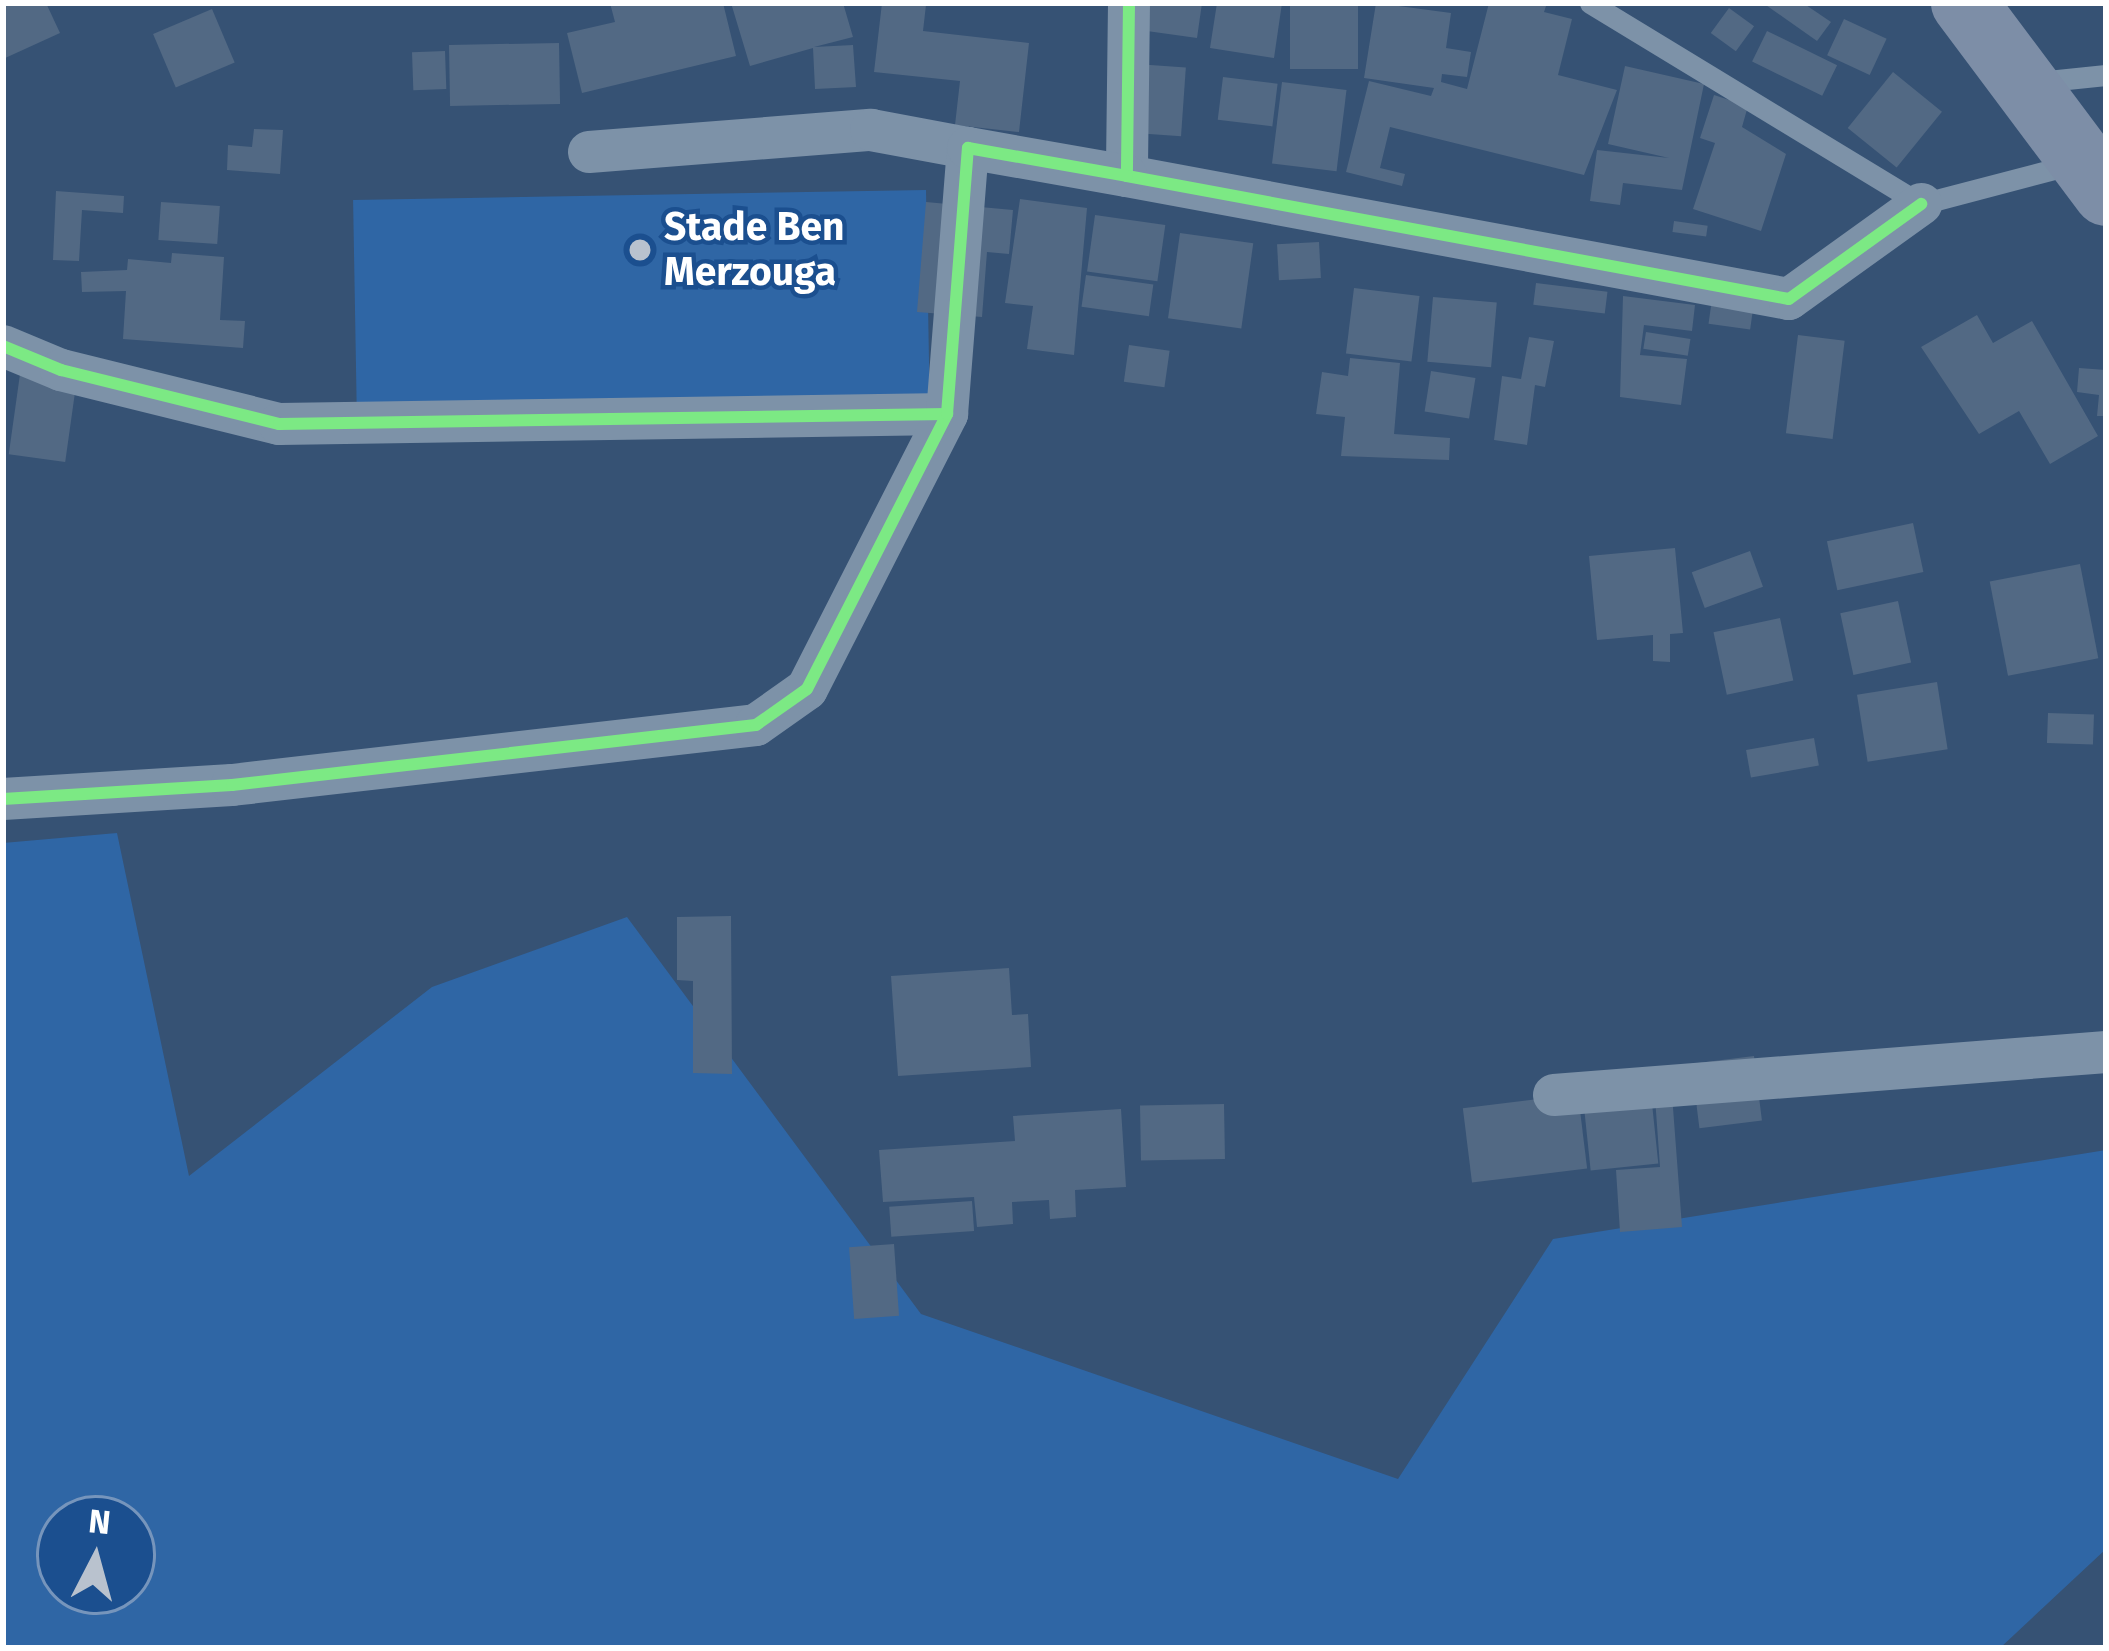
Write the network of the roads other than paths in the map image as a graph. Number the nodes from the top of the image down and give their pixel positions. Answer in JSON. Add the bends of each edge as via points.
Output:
{"nodes":[{"id":1,"x":1130,"y":3,"type":"edge"},
{"id":2,"x":1590,"y":3,"type":"edge"},
{"id":3,"x":1964,"y":3,"type":"edge"},
{"id":4,"x":2106,"y":75,"type":"edge"},
{"id":5,"x":2032,"y":82,"type":"junction"},
{"id":6,"x":968,"y":148,"type":"junction"},
{"id":7,"x":589,"y":152,"type":"dead end"},
{"id":8,"x":1127,"y":176,"type":"junction"},
{"id":9,"x":2097,"y":177,"type":"edge"},
{"id":10,"x":1921,"y":204,"type":"junction"},
{"id":11,"x":3,"y":346,"type":"edge"},
{"id":12,"x":947,"y":414,"type":"junction"},
{"id":13,"x":3,"y":799,"type":"edge"},
{"id":14,"x":2106,"y":1052,"type":"edge"},
{"id":15,"x":1554,"y":1095,"type":"dead end"}],
"edges":[{"from":1,"to":8,"type":"street"},
{"from":2,"to":10,"type":"lane"},
{"from":3,"to":5,"type":"main road"},
{"from":4,"to":5,"type":"lane"},
{"from":5,"to":9,"type":"main road"},
{"from":6,"to":7,"type":"street","via":[[872,130]]},
{"from":6,"to":8,"type":"street"},
{"from":6,"to":12,"type":"street"},
{"from":8,"to":10,"type":"street","via":[[1789,298]]},
{"from":9,"to":10,"type":"lane"},
{"from":11,"to":12,"type":"street","via":[[61,370],[279,424]]},
{"from":12,"to":13,"type":"street","via":[[807,688],[756,725],[232,784]]},
{"from":14,"to":15,"type":"street"}]}
